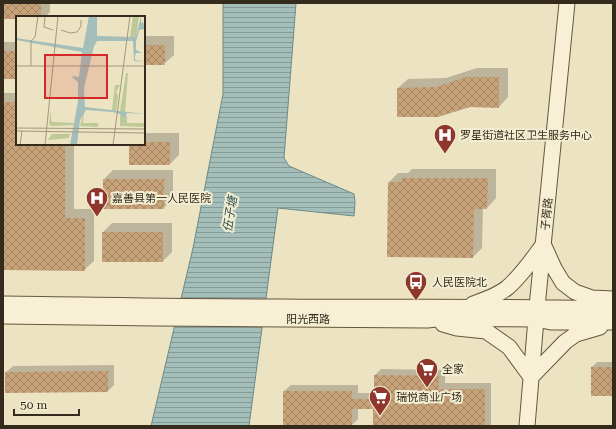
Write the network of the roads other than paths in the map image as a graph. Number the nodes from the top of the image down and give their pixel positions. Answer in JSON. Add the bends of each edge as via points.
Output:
{"nodes":[{"id":1,"x":567,"y":3,"type":"edge"},
{"id":2,"x":544,"y":245,"type":"junction"},
{"id":3,"x":613,"y":299,"type":"edge"},
{"id":4,"x":3,"y":304,"type":"edge"},
{"id":5,"x":462,"y":307,"type":"junction"},
{"id":6,"x":613,"y":309,"type":"edge"},
{"id":7,"x":158,"y":312,"type":"junction"},
{"id":8,"x":280,"y":313,"type":"junction"},
{"id":9,"x":537,"y":313,"type":"junction"},
{"id":10,"x":3,"y":316,"type":"edge"},
{"id":11,"x":428,"y":320,"type":"junction"},
{"id":12,"x":613,"y":323,"type":"edge"},
{"id":13,"x":531,"y":377,"type":"junction"},
{"id":14,"x":527,"y":426,"type":"edge"}],
"edges":[{"from":1,"to":2,"type":"main road","name":"子胥路"},
{"from":2,"to":3,"type":"main road","via":[[563,283],[576,292],[592,298]]},
{"from":2,"to":5,"type":"main road","via":[[506,289]]},
{"from":2,"to":9,"type":"main road","name":"子胥路"},
{"from":4,"to":7,"type":"main road","name":"阳光西路"},
{"from":5,"to":8,"type":"main road","name":"阳光西路"},
{"from":5,"to":9,"type":"main road","name":"阳光西路"},
{"from":6,"to":9,"type":"main road","name":"阳光西路"},
{"from":7,"to":8,"type":"main road","name":"阳光西路"},
{"from":7,"to":10,"type":"main road","name":"阳光西路"},
{"from":8,"to":11,"type":"main road","name":"阳光西路"},
{"from":9,"to":11,"type":"main road","name":"阳光西路"},
{"from":9,"to":12,"type":"main road","name":"阳光西路","via":[[551,322]]},
{"from":9,"to":13,"type":"main road","name":"子胥路"},
{"from":11,"to":13,"type":"main road","via":[[457,328],[486,331],[509,347]]},
{"from":12,"to":13,"type":"main road","via":[[576,334]]},
{"from":13,"to":14,"type":"main road","name":"子胥路"}]}
